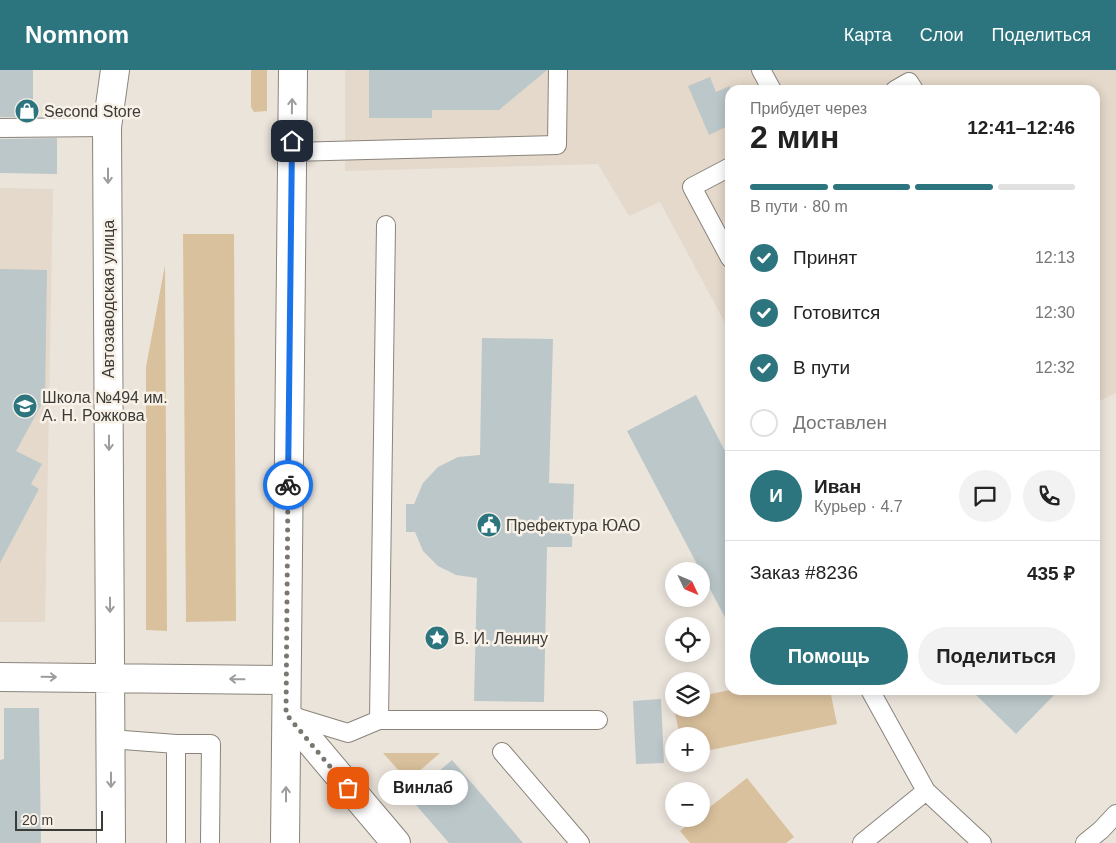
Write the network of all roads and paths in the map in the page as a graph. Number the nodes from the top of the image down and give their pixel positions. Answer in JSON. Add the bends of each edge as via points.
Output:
{"nodes":[{"id":1,"x":105,"y":70,"type":"edge"},
{"id":2,"x":115,"y":70,"type":"edge"},
{"id":3,"x":293,"y":70,"type":"edge"},
{"id":4,"x":558,"y":70,"type":"edge"},
{"id":5,"x":761,"y":70,"type":"edge"},
{"id":6,"x":769,"y":85,"type":"edge"},
{"id":7,"x":107,"y":127,"type":"junction"},
{"id":8,"x":0,"y":128,"type":"edge"},
{"id":9,"x":291,"y":152,"type":"junction"},
{"id":10,"x":725,"y":170,"type":"edge"},
{"id":11,"x":386,"y":225,"type":"dead end"},
{"id":12,"x":725,"y":249,"type":"edge"},
{"id":13,"x":0,"y":677,"type":"edge"},
{"id":14,"x":110,"y":678,"type":"junction"},
{"id":15,"x":286,"y":680,"type":"junction"},
{"id":16,"x":873,"y":695,"type":"edge"},
{"id":17,"x":286,"y":714,"type":"junction"},
{"id":18,"x":379,"y":720,"type":"junction"},
{"id":19,"x":598,"y":720,"type":"dead end"},
{"id":20,"x":110,"y":739,"type":"junction"},
{"id":21,"x":176,"y":744,"type":"junction"},
{"id":22,"x":502,"y":752,"type":"dead end"},
{"id":23,"x":926,"y":791,"type":"junction"},
{"id":24,"x":1116,"y":814,"type":"edge"},
{"id":25,"x":111,"y":843,"type":"edge"},
{"id":26,"x":176,"y":843,"type":"edge"},
{"id":27,"x":210,"y":843,"type":"edge"},
{"id":28,"x":286,"y":843,"type":"edge"},
{"id":29,"x":396,"y":843,"type":"edge"},
{"id":30,"x":580,"y":843,"type":"edge"},
{"id":31,"x":862,"y":843,"type":"edge"},
{"id":32,"x":982,"y":843,"type":"edge"},
{"id":33,"x":1085,"y":843,"type":"edge"}],
"edges":[{"from":1,"to":7,"type":"main road"},
{"from":2,"to":7,"type":"main road","name":"Автозаводская улица"},
{"from":9,"to":3,"type":"main road","one_way":true},
{"from":4,"to":9,"type":"lane","via":[[557,145]]},
{"from":5,"to":6,"type":"lane"},
{"from":7,"to":8,"type":"lane"},
{"from":7,"to":14,"type":"main road","name":"Автозаводская улица","one_way":true},
{"from":9,"to":15,"type":"main road"},
{"from":10,"to":12,"type":"lane","via":[[692,187]]},
{"from":11,"to":18,"type":"lane"},
{"from":13,"to":14,"type":"main road","one_way":true},
{"from":15,"to":14,"type":"main road","one_way":true},
{"from":14,"to":20,"type":"main road","name":"Автозаводская улица"},
{"from":15,"to":17,"type":"main road"},
{"from":16,"to":23,"type":"lane"},
{"from":17,"to":18,"type":"lane","via":[[348,732]]},
{"from":28,"to":17,"type":"main road","one_way":true},
{"from":17,"to":29,"type":"main road"},
{"from":18,"to":19,"type":"lane"},
{"from":20,"to":21,"type":"lane"},
{"from":20,"to":25,"type":"main road","name":"Автозаводская улица","one_way":true},
{"from":21,"to":26,"type":"lane"},
{"from":21,"to":27,"type":"lane","via":[[211,744]]},
{"from":22,"to":30,"type":"lane"},
{"from":23,"to":31,"type":"lane"},
{"from":23,"to":32,"type":"lane"},
{"from":24,"to":33,"type":"lane"}]}
